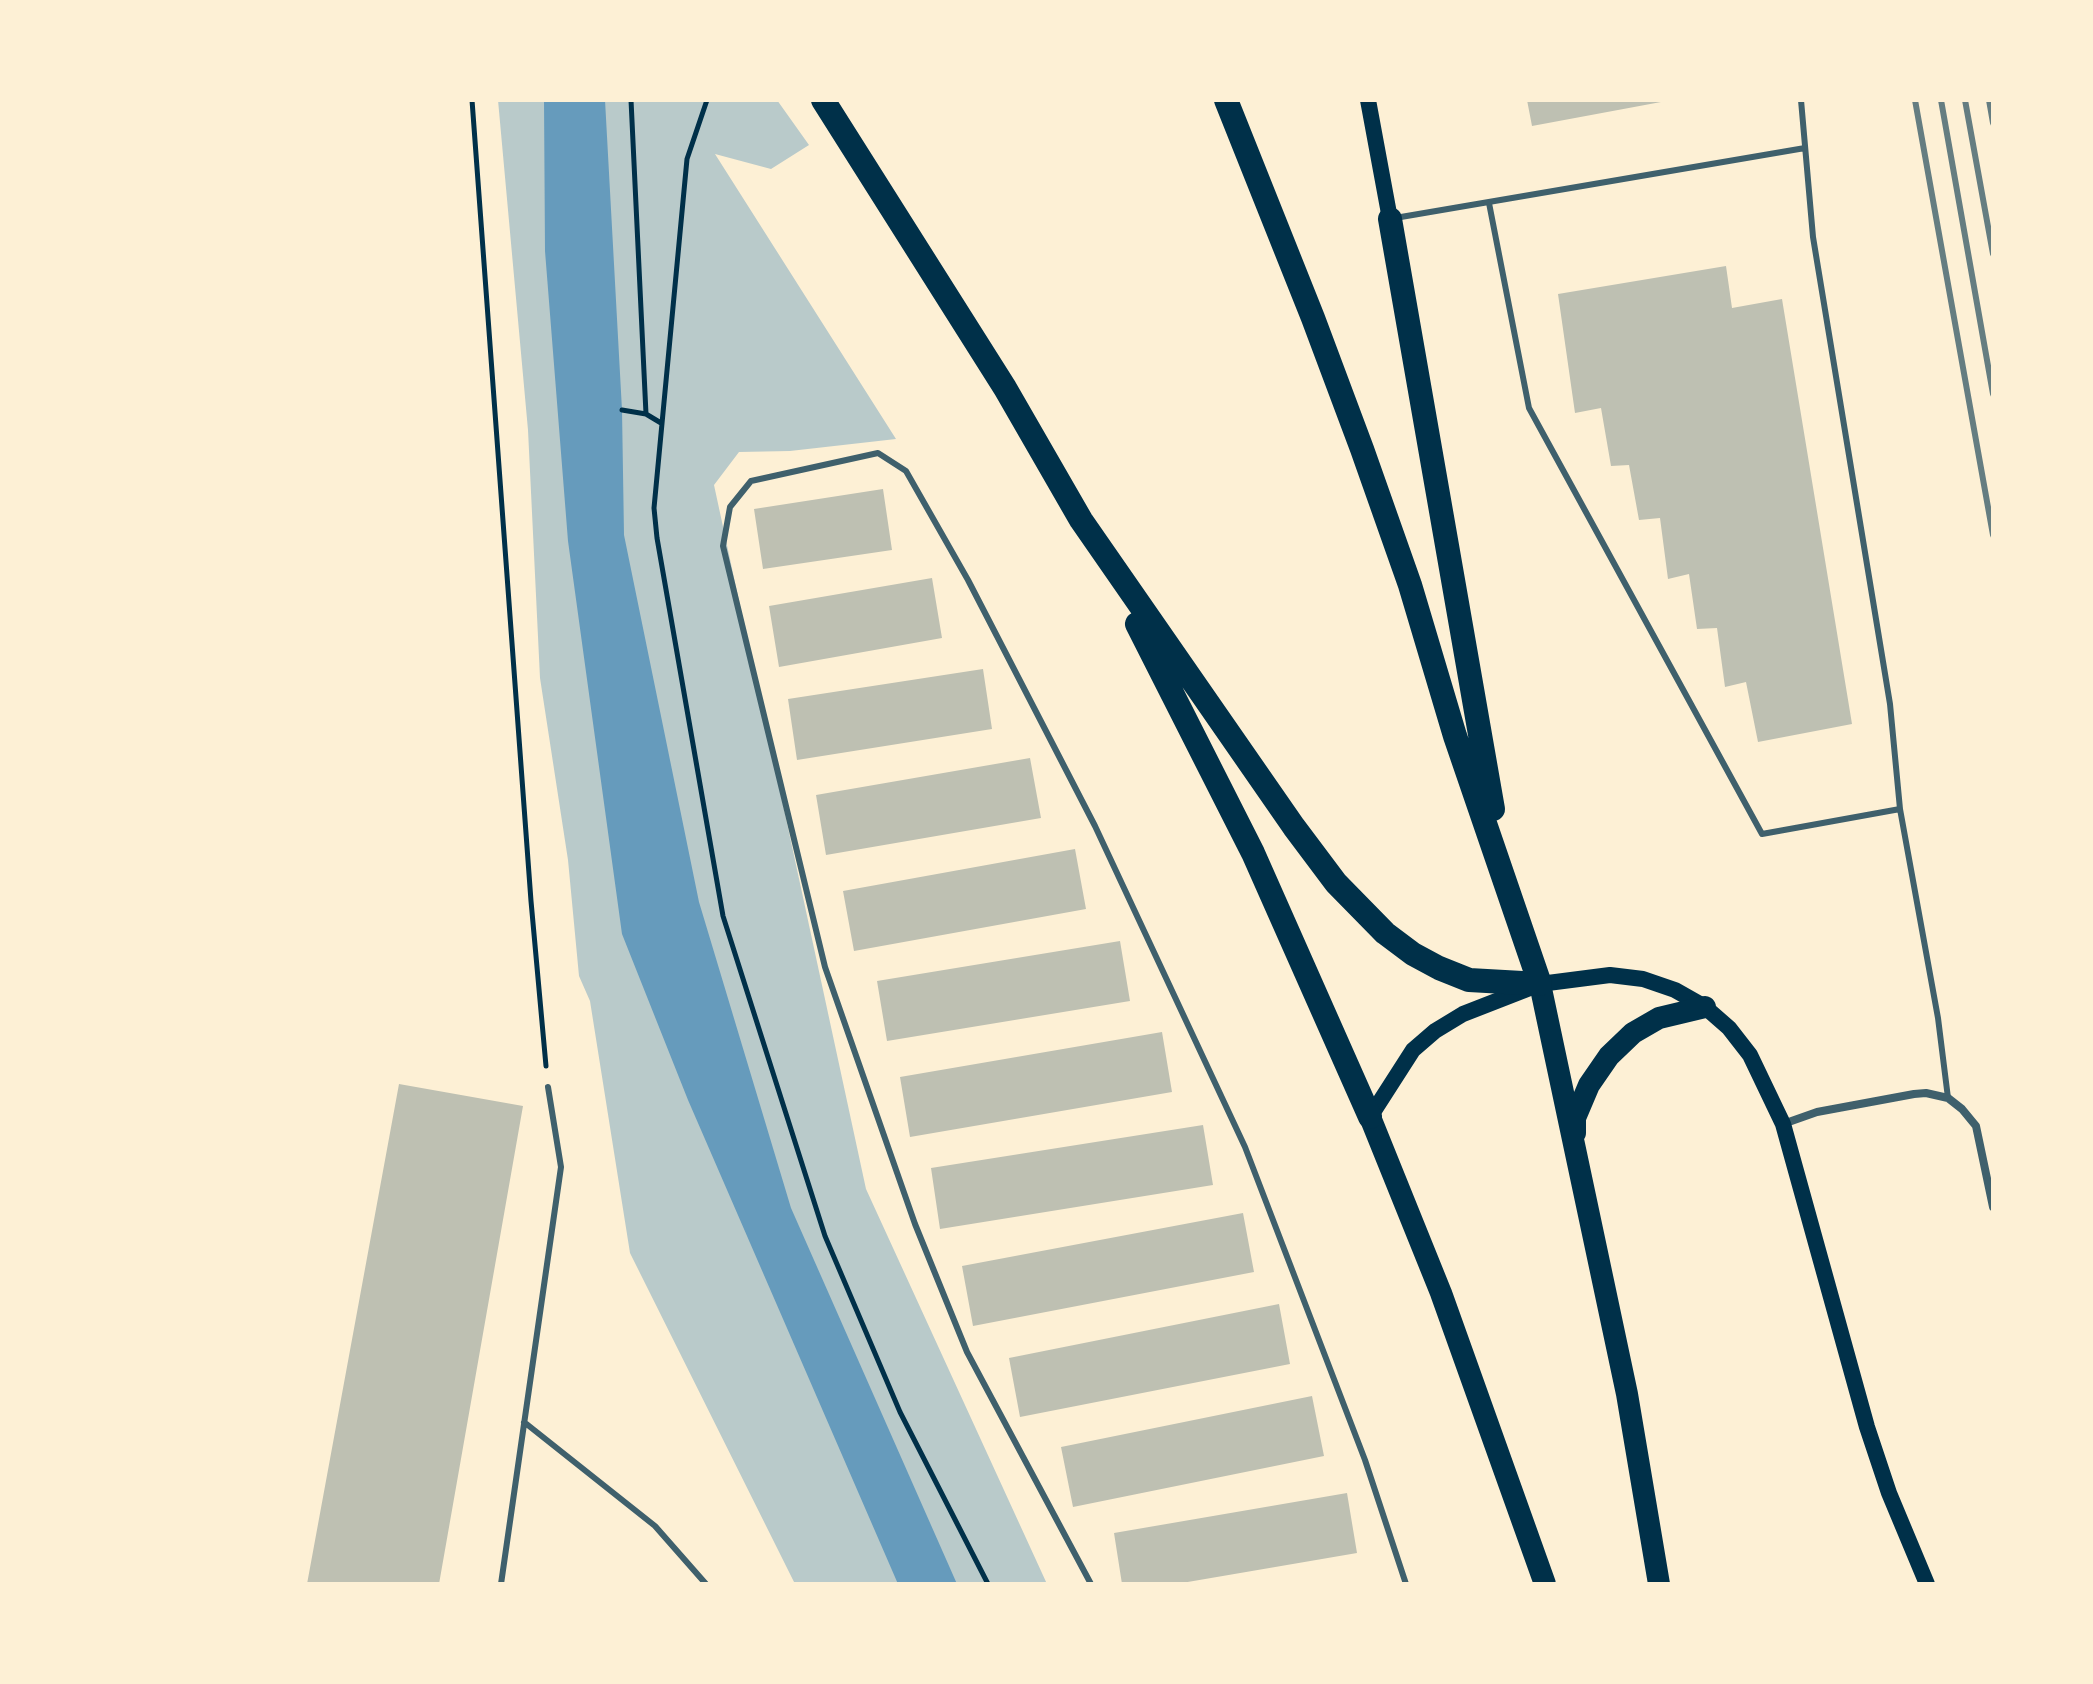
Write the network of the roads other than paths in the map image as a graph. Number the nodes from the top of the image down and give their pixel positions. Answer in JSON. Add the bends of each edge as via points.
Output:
{"nodes":[{"id":1,"x":823,"y":100,"type":"edge"},
{"id":2,"x":1226,"y":100,"type":"edge"},
{"id":3,"x":1368,"y":100,"type":"edge"},
{"id":4,"x":1801,"y":100,"type":"edge"},
{"id":5,"x":1805,"y":148,"type":"junction"},
{"id":6,"x":1489,"y":203,"type":"junction"},
{"id":7,"x":1390,"y":219,"type":"junction"},
{"id":8,"x":1081,"y":520,"type":"junction"},
{"id":9,"x":1900,"y":809,"type":"junction"},
{"id":10,"x":1504,"y":874,"type":"junction"},
{"id":11,"x":1540,"y":984,"type":"junction"},
{"id":12,"x":1705,"y":1007,"type":"junction"},
{"id":13,"x":548,"y":1087,"type":"road end"},
{"id":14,"x":1948,"y":1098,"type":"junction"},
{"id":15,"x":1370,"y":1117,"type":"junction"},
{"id":16,"x":1783,"y":1124,"type":"junction"},
{"id":17,"x":1576,"y":1159,"type":"junction"},
{"id":18,"x":1993,"y":1207,"type":"edge"},
{"id":19,"x":524,"y":1422,"type":"junction"},
{"id":20,"x":501,"y":1584,"type":"edge"},
{"id":21,"x":706,"y":1584,"type":"edge"},
{"id":22,"x":1091,"y":1584,"type":"edge"},
{"id":23,"x":1406,"y":1584,"type":"edge"},
{"id":24,"x":1545,"y":1584,"type":"edge"},
{"id":25,"x":1659,"y":1584,"type":"edge"},
{"id":26,"x":1927,"y":1584,"type":"edge"}],
"edges":[{"from":1,"to":8,"type":"highway","via":[[998,376]]},
{"from":2,"to":10,"type":"highway","via":[[1362,449]]},
{"from":3,"to":7,"type":"main road"},
{"from":4,"to":5,"type":"lane"},
{"from":5,"to":6,"type":"lane"},
{"from":5,"to":9,"type":"lane","via":[[1813,237],[1890,704]]},
{"from":6,"to":7,"type":"lane"},
{"from":6,"to":9,"type":"lane","via":[[1529,408],[1762,834]]},
{"from":7,"to":10,"type":"highway"},
{"from":8,"to":11,"type":"highway","via":[[1300,837],[1360,910],[1413,954],[1439,968],[1469,980]]},
{"from":8,"to":15,"type":"highway","via":[[1253,853]]},
{"from":9,"to":14,"type":"lane"},
{"from":10,"to":11,"type":"highway"},
{"from":11,"to":12,"type":"main road","via":[[1610,975],[1643,979]]},
{"from":11,"to":15,"type":"main road","via":[[1463,1014],[1435,1031],[1413,1050]]},
{"from":11,"to":17,"type":"highway"},
{"from":12,"to":16,"type":"main road","via":[[1750,1055]]},
{"from":12,"to":17,"type":"highway","via":[[1659,1018],[1609,1056],[1575,1118]]},
{"from":13,"to":19,"type":"lane","via":[[561,1167]]},
{"from":14,"to":16,"type":"street","via":[[1914,1094],[1817,1112]]},
{"from":14,"to":18,"type":"street","via":[[1976,1126]]},
{"from":15,"to":24,"type":"highway","via":[[1441,1293]]},
{"from":16,"to":26,"type":"main road","via":[[1867,1427]]},
{"from":17,"to":25,"type":"highway","via":[[1627,1394]]},
{"from":19,"to":20,"type":"lane"},
{"from":19,"to":21,"type":"lane","via":[[655,1526]]},
{"from":22,"to":23,"type":"lane","via":[[967,1352],[915,1224],[825,967],[723,546],[730,507],[751,481],[878,453],[906,471],[1095,826],[1245,1147],[1365,1460]]}]}
